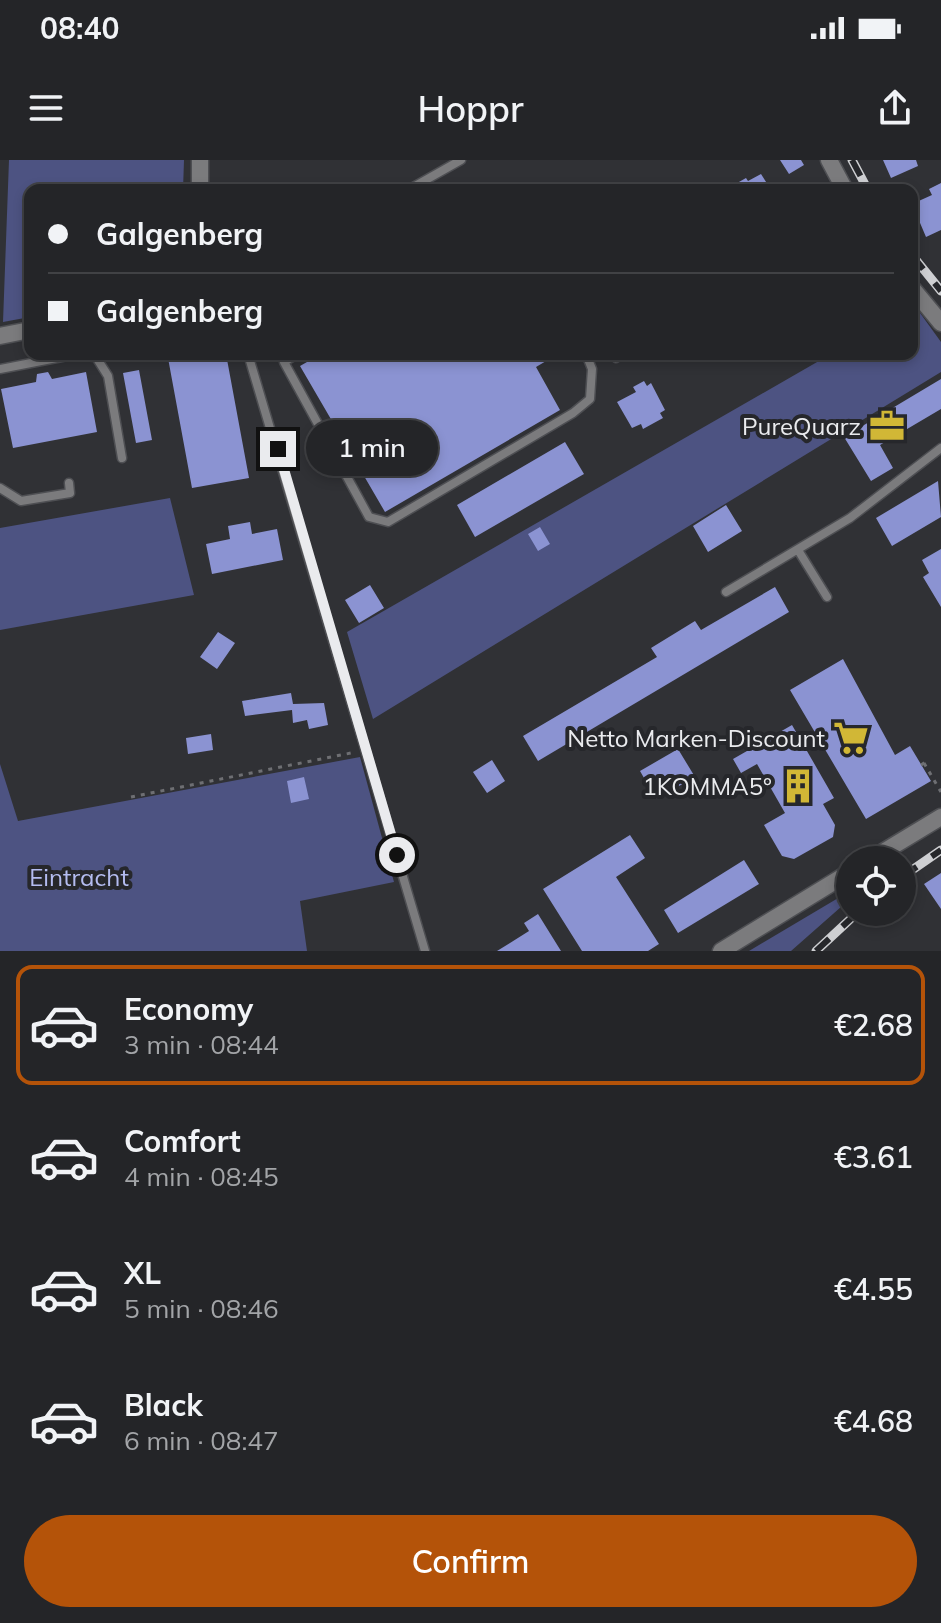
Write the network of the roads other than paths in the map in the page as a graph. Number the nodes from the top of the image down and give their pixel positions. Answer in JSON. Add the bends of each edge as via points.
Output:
{"nodes":[{"id":1,"x":200,"y":160,"type":"edge"},
{"id":2,"x":461,"y":160,"type":"edge"},
{"id":3,"x":829,"y":160,"type":"edge"},
{"id":4,"x":200,"y":184,"type":"edge"},
{"id":5,"x":419,"y":184,"type":"edge"},
{"id":6,"x":842,"y":184,"type":"edge"},
{"id":7,"x":918,"y":295,"type":"edge"},
{"id":8,"x":941,"y":323,"type":"edge"},
{"id":9,"x":24,"y":331,"type":"edge"},
{"id":10,"x":0,"y":336,"type":"edge"},
{"id":11,"x":46,"y":360,"type":"edge"},
{"id":12,"x":98,"y":360,"type":"edge"},
{"id":13,"x":250,"y":360,"type":"edge"},
{"id":14,"x":287,"y":360,"type":"edge"},
{"id":15,"x":588,"y":360,"type":"edge"},
{"id":16,"x":0,"y":369,"type":"edge"},
{"id":17,"x":941,"y":448,"type":"edge"},
{"id":18,"x":122,"y":458,"type":"dead end"},
{"id":19,"x":69,"y":483,"type":"dead end"},
{"id":20,"x":0,"y":488,"type":"edge"},
{"id":21,"x":798,"y":550,"type":"junction"},
{"id":22,"x":726,"y":592,"type":"dead end"},
{"id":23,"x":827,"y":597,"type":"dead end"},
{"id":24,"x":941,"y":817,"type":"edge"},
{"id":25,"x":893,"y":846,"type":"edge"},
{"id":26,"x":836,"y":881,"type":"edge"},
{"id":27,"x":425,"y":951,"type":"edge"},
{"id":28,"x":721,"y":951,"type":"edge"}],
"edges":[{"from":1,"to":4,"type":"street"},
{"from":2,"to":5,"type":"lane"},
{"from":3,"to":6,"type":"street"},
{"from":7,"to":8,"type":"street"},
{"from":9,"to":10,"type":"street"},
{"from":11,"to":16,"type":"lane"},
{"from":12,"to":18,"type":"lane","via":[[108,376]]},
{"from":13,"to":27,"type":"lane"},
{"from":14,"to":15,"type":"lane","via":[[369,517],[388,522],[573,413],[590,399]]},
{"from":17,"to":21,"type":"lane","via":[[850,518]]},
{"from":19,"to":20,"type":"lane","via":[[70,493],[21,501]]},
{"from":21,"to":22,"type":"lane"},
{"from":21,"to":23,"type":"lane"},
{"from":24,"to":25,"type":"street"},
{"from":26,"to":28,"type":"street"}]}
